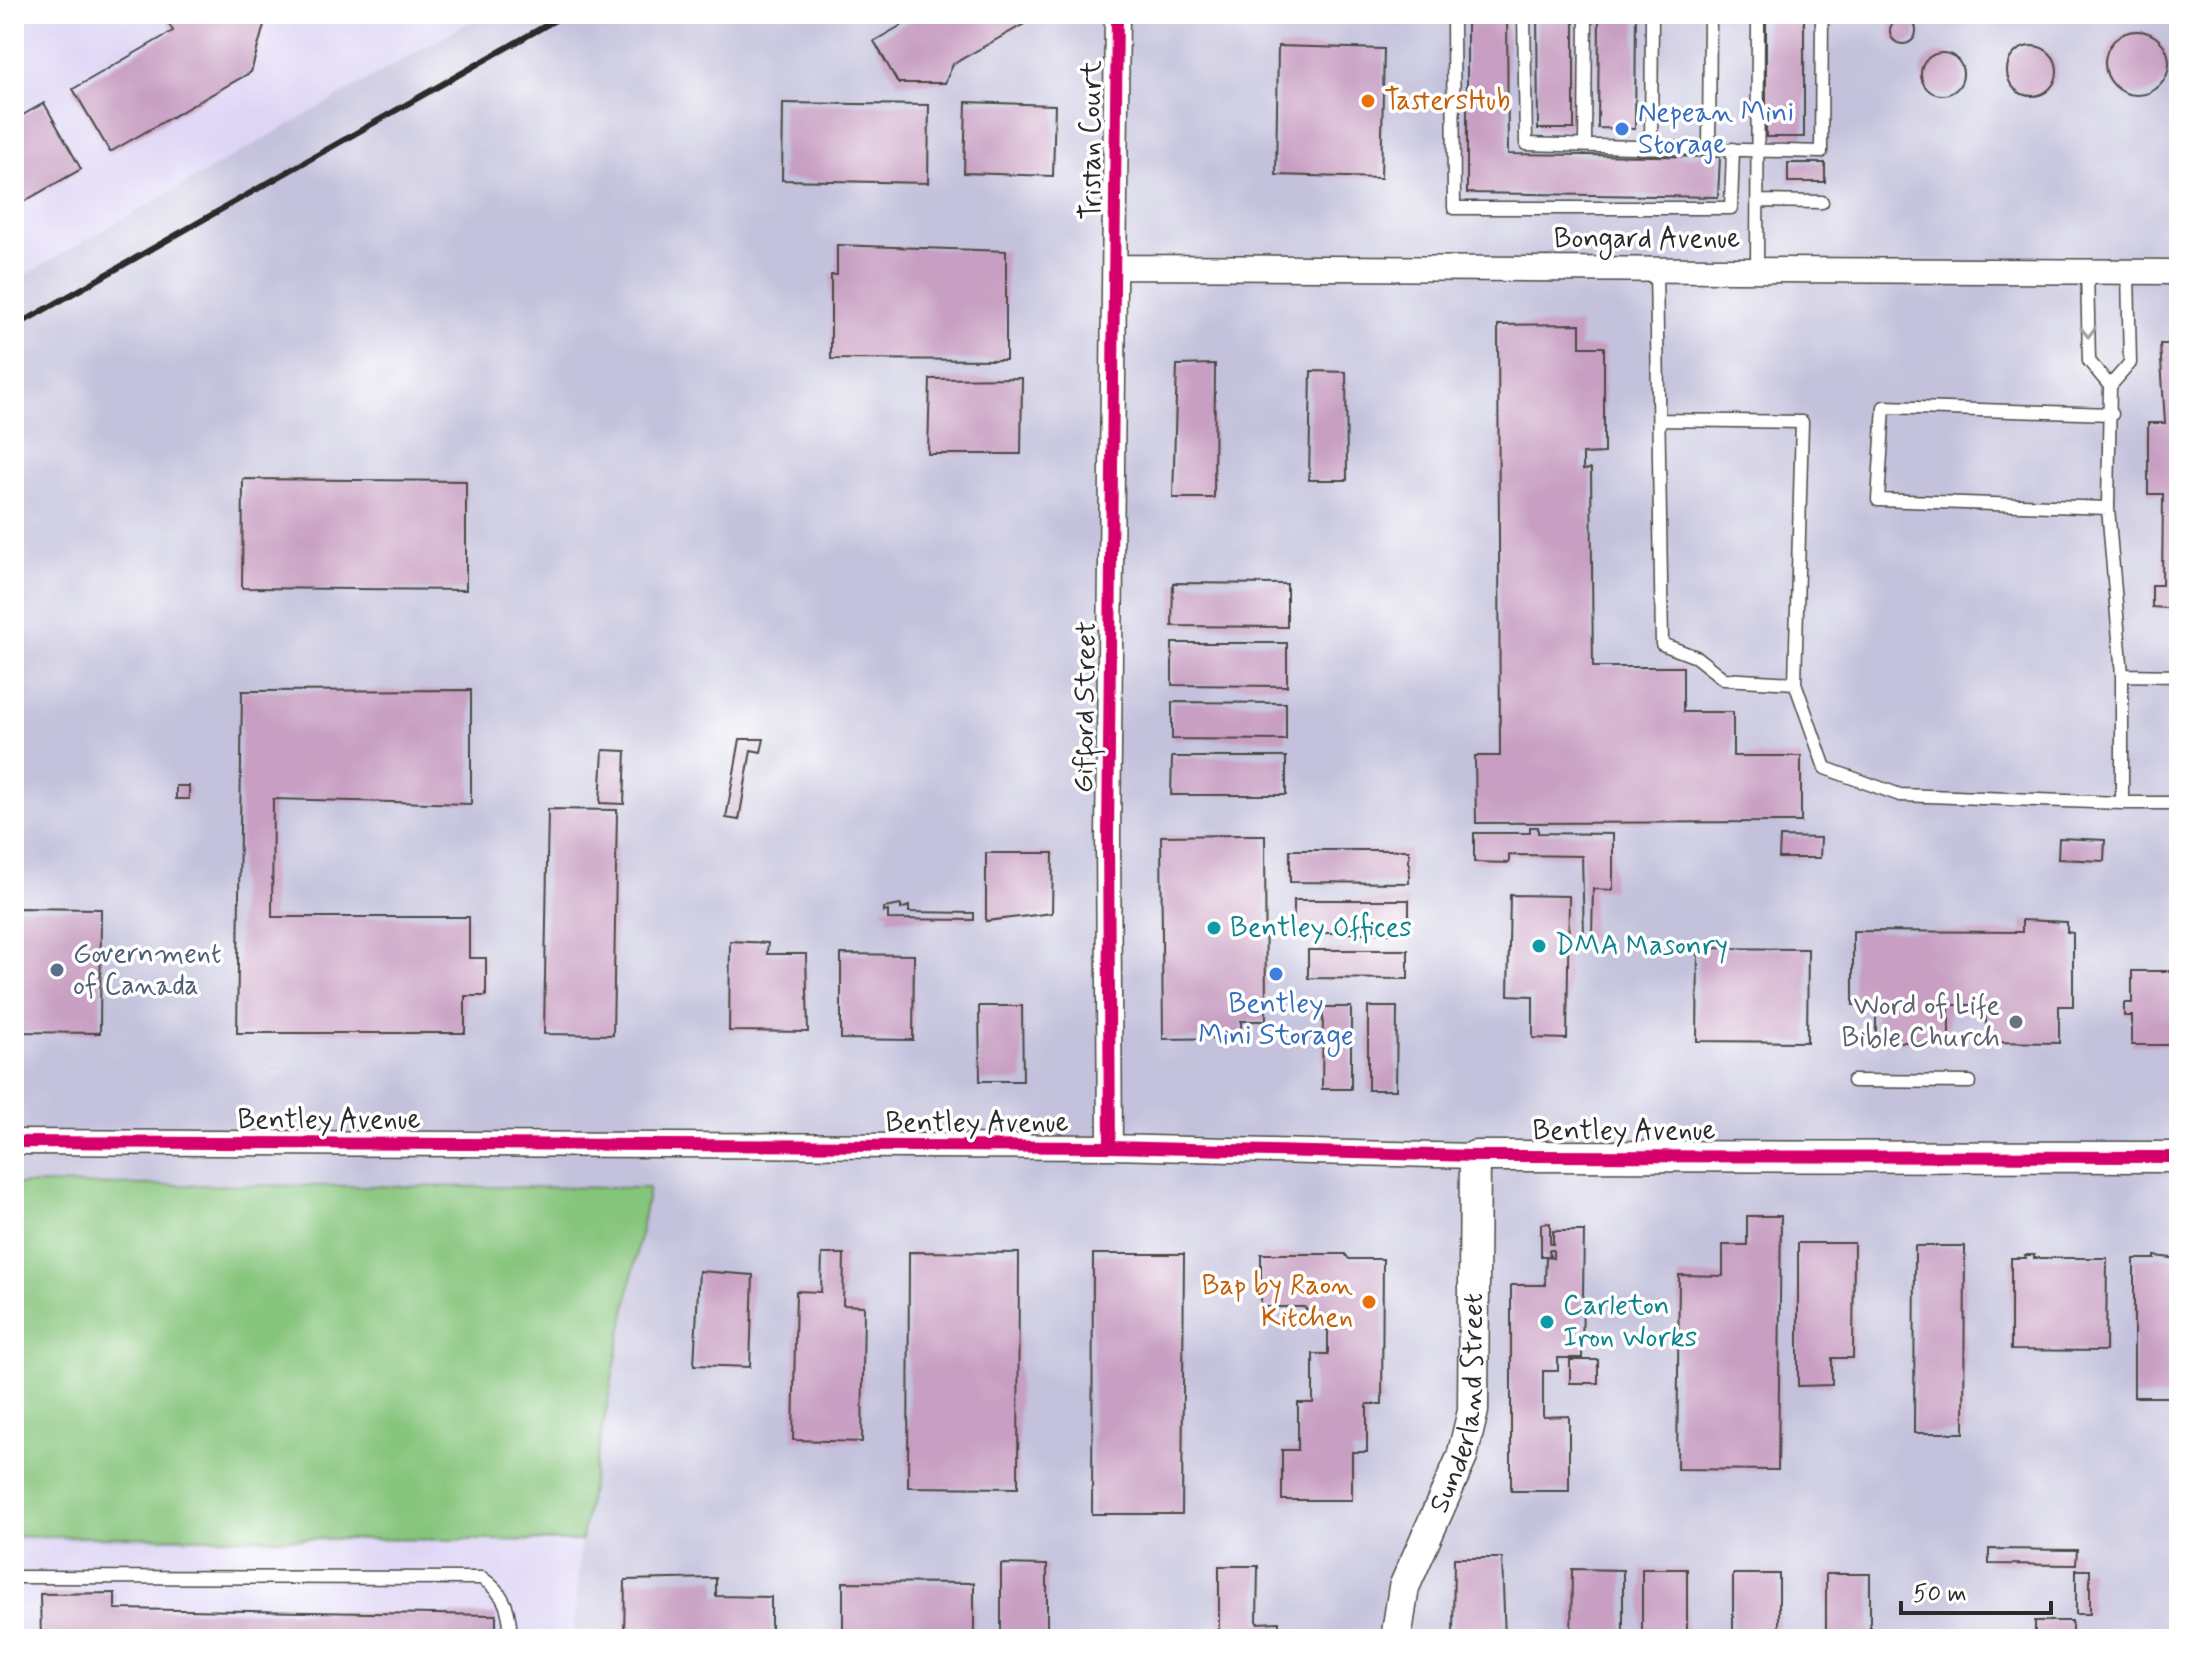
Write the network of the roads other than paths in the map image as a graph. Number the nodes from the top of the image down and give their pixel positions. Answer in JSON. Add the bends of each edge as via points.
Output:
{"nodes":[{"id":1,"x":1117,"y":14,"type":"edge"},
{"id":2,"x":1453,"y":14,"type":"edge"},
{"id":3,"x":1524,"y":14,"type":"edge"},
{"id":4,"x":1586,"y":14,"type":"edge"},
{"id":5,"x":1652,"y":14,"type":"edge"},
{"id":6,"x":1710,"y":14,"type":"edge"},
{"id":7,"x":1758,"y":14,"type":"edge"},
{"id":8,"x":1822,"y":14,"type":"edge"},
{"id":9,"x":1585,"y":145,"type":"junction"},
{"id":10,"x":1651,"y":147,"type":"junction"},
{"id":11,"x":1709,"y":149,"type":"junction"},
{"id":12,"x":1733,"y":149,"type":"junction"},
{"id":13,"x":1759,"y":150,"type":"junction"},
{"id":14,"x":1758,"y":201,"type":"junction"},
{"id":15,"x":1822,"y":202,"type":"dead end"},
{"id":16,"x":1115,"y":267,"type":"junction"},
{"id":17,"x":1656,"y":269,"type":"junction"},
{"id":18,"x":1757,"y":269,"type":"junction"},
{"id":19,"x":2087,"y":271,"type":"junction"},
{"id":20,"x":2128,"y":272,"type":"junction"},
{"id":21,"x":2179,"y":272,"type":"edge"},
{"id":22,"x":2110,"y":386,"type":"junction"},
{"id":23,"x":2112,"y":414,"type":"junction"},
{"id":24,"x":1659,"y":420,"type":"junction"},
{"id":25,"x":2108,"y":508,"type":"junction"},
{"id":26,"x":2122,"y":675,"type":"junction"},
{"id":27,"x":2179,"y":676,"type":"edge"},
{"id":28,"x":1795,"y":683,"type":"junction"},
{"id":29,"x":2122,"y":803,"type":"junction"},
{"id":30,"x":2179,"y":803,"type":"edge"},
{"id":31,"x":1853,"y":1081,"type":"dead end"},
{"id":32,"x":1970,"y":1082,"type":"dead end"},
{"id":33,"x":14,"y":1142,"type":"edge"},
{"id":34,"x":1110,"y":1147,"type":"junction"},
{"id":35,"x":1475,"y":1156,"type":"junction"},
{"id":36,"x":2179,"y":1157,"type":"edge"},
{"id":37,"x":14,"y":1577,"type":"edge"},
{"id":38,"x":511,"y":1639,"type":"edge"},
{"id":39,"x":1396,"y":1639,"type":"edge"}],
"edges":[{"from":1,"to":16,"type":"street","name":"Tristan Court"},
{"from":2,"to":12,"type":"lane","via":[[1454,208],[1731,208]]},
{"from":3,"to":9,"type":"lane","via":[[1526,144]]},
{"from":4,"to":9,"type":"lane"},
{"from":5,"to":10,"type":"lane"},
{"from":6,"to":11,"type":"lane"},
{"from":7,"to":13,"type":"lane"},
{"from":8,"to":13,"type":"lane","via":[[1821,152]]},
{"from":9,"to":10,"type":"lane"},
{"from":10,"to":11,"type":"lane"},
{"from":11,"to":12,"type":"lane"},
{"from":12,"to":13,"type":"lane"},
{"from":13,"to":14,"type":"lane"},
{"from":14,"to":15,"type":"lane"},
{"from":14,"to":18,"type":"lane"},
{"from":16,"to":17,"type":"street","name":"Bongard Avenue"},
{"from":16,"to":34,"type":"street","name":"Gifford Street"},
{"from":17,"to":18,"type":"street","name":"Bongard Avenue"},
{"from":17,"to":24,"type":"lane"},
{"from":18,"to":19,"type":"street","name":"Bongard Avenue"},
{"from":19,"to":20,"type":"street","name":"Bongard Avenue"},
{"from":19,"to":22,"type":"lane","one_way":true,"via":[[2089,361]]},
{"from":20,"to":21,"type":"street","name":"Bongard Avenue"},
{"from":20,"to":22,"type":"lane","via":[[2130,363]]},
{"from":22,"to":23,"type":"lane"},
{"from":23,"to":25,"type":"lane"},
{"from":23,"to":25,"type":"lane","via":[[1884,407],[1878,500]]},
{"from":24,"to":28,"type":"lane","via":[[1662,644],[1696,657],[1724,679]]},
{"from":24,"to":28,"type":"lane","via":[[1802,422]]},
{"from":25,"to":26,"type":"lane"},
{"from":26,"to":27,"type":"lane"},
{"from":26,"to":29,"type":"lane"},
{"from":28,"to":29,"type":"lane","via":[[1825,768],[1900,795]]},
{"from":29,"to":30,"type":"lane"},
{"from":31,"to":32,"type":"lane"},
{"from":33,"to":34,"type":"street","name":"Bentley Avenue"},
{"from":34,"to":35,"type":"street","name":"Bentley Avenue"},
{"from":35,"to":36,"type":"street","name":"Bentley Avenue"},
{"from":35,"to":39,"type":"street","name":"Sunderland Street","via":[[1473,1411],[1462,1457],[1404,1587]]},
{"from":37,"to":38,"type":"lane","via":[[482,1578],[501,1591]]}]}
